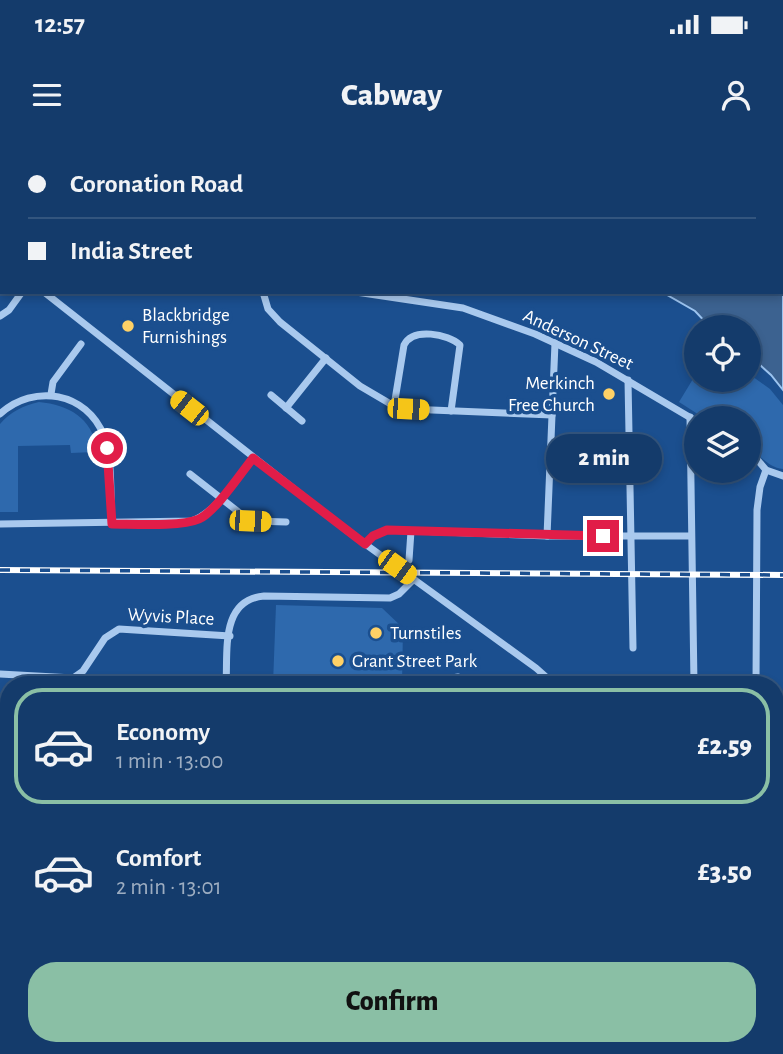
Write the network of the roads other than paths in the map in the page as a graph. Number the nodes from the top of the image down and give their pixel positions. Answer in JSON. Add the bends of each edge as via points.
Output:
{"nodes":[{"id":1,"x":21,"y":294,"type":"edge"},
{"id":2,"x":47,"y":294,"type":"edge"},
{"id":3,"x":264,"y":294,"type":"edge"},
{"id":4,"x":369,"y":294,"type":"edge"},
{"id":5,"x":0,"y":316,"type":"edge"},
{"id":6,"x":555,"y":343,"type":"junction"},
{"id":7,"x":81,"y":344,"type":"dead end"},
{"id":8,"x":326,"y":358,"type":"junction"},
{"id":9,"x":628,"y":380,"type":"junction"},
{"id":10,"x":51,"y":394,"type":"junction"},
{"id":11,"x":271,"y":395,"type":"dead end"},
{"id":12,"x":3,"y":406,"type":"edge"},
{"id":13,"x":394,"y":406,"type":"junction"},
{"id":14,"x":286,"y":408,"type":"junction"},
{"id":15,"x":450,"y":411,"type":"junction"},
{"id":16,"x":0,"y":414,"type":"edge"},
{"id":17,"x":684,"y":414,"type":"edge"},
{"id":18,"x":552,"y":415,"type":"junction"},
{"id":19,"x":302,"y":421,"type":"dead end"},
{"id":20,"x":253,"y":458,"type":"junction"},
{"id":21,"x":761,"y":464,"type":"edge"},
{"id":22,"x":766,"y":470,"type":"junction"},
{"id":23,"x":190,"y":474,"type":"dead end"},
{"id":24,"x":783,"y":476,"type":"edge"},
{"id":25,"x":692,"y":483,"type":"edge"},
{"id":26,"x":220,"y":498,"type":"junction"},
{"id":27,"x":286,"y":522,"type":"dead end"},
{"id":28,"x":0,"y":524,"type":"edge"},
{"id":29,"x":112,"y":524,"type":"junction"},
{"id":30,"x":411,"y":531,"type":"junction"},
{"id":31,"x":547,"y":536,"type":"junction"},
{"id":32,"x":631,"y":536,"type":"junction"},
{"id":33,"x":691,"y":536,"type":"junction"},
{"id":34,"x":365,"y":544,"type":"junction"},
{"id":35,"x":409,"y":560,"type":"dead end"},
{"id":36,"x":414,"y":579,"type":"junction"},
{"id":37,"x":230,"y":636,"type":"junction"},
{"id":38,"x":633,"y":648,"type":"dead end"},
{"id":39,"x":0,"y":674,"type":"edge"},
{"id":40,"x":36,"y":676,"type":"edge"},
{"id":41,"x":76,"y":676,"type":"edge"},
{"id":42,"x":227,"y":676,"type":"edge"},
{"id":43,"x":545,"y":676,"type":"edge"},
{"id":44,"x":694,"y":676,"type":"edge"},
{"id":45,"x":756,"y":676,"type":"edge"}],
"edges":[{"from":1,"to":5,"type":"street"},
{"from":2,"to":20,"type":"street"},
{"from":3,"to":8,"type":"street","via":[[268,309]]},
{"from":4,"to":6,"type":"street","name":"Anderson Street","via":[[463,308]]},
{"from":6,"to":9,"type":"street","name":"Anderson Street"},
{"from":6,"to":18,"type":"street"},
{"from":7,"to":10,"type":"street","via":[[53,382]]},
{"from":8,"to":13,"type":"street"},
{"from":8,"to":14,"type":"street"},
{"from":9,"to":17,"type":"street","name":"Anderson Street"},
{"from":9,"to":32,"type":"street"},
{"from":10,"to":12,"type":"street"},
{"from":10,"to":29,"type":"street","via":[[86,410],[103,434]]},
{"from":11,"to":14,"type":"street"},
{"from":12,"to":16,"type":"street"},
{"from":13,"to":15,"type":"street"},
{"from":13,"to":15,"type":"street","via":[[404,345],[418,334],[448,338],[460,345]]},
{"from":14,"to":19,"type":"street"},
{"from":15,"to":18,"type":"street"},
{"from":18,"to":31,"type":"street"},
{"from":20,"to":26,"type":"street"},
{"from":20,"to":34,"type":"street"},
{"from":21,"to":22,"type":"street"},
{"from":22,"to":24,"type":"street"},
{"from":22,"to":45,"type":"street","via":[[756,522]]},
{"from":23,"to":26,"type":"street"},
{"from":25,"to":33,"type":"street"},
{"from":26,"to":27,"type":"street","via":[[250,521]]},
{"from":26,"to":29,"type":"street","via":[[200,519]]},
{"from":28,"to":29,"type":"street"},
{"from":30,"to":31,"type":"street"},
{"from":30,"to":34,"type":"street","via":[[379,532]]},
{"from":30,"to":35,"type":"street"},
{"from":31,"to":32,"type":"street"},
{"from":32,"to":33,"type":"street"},
{"from":32,"to":38,"type":"street"},
{"from":33,"to":44,"type":"street"},
{"from":34,"to":36,"type":"street"},
{"from":36,"to":37,"type":"street","name":"Wyvis Place","via":[[390,598],[254,597],[234,613]]},
{"from":36,"to":43,"type":"street"},
{"from":37,"to":41,"type":"street","name":"Wyvis Place","via":[[119,629],[105,638]]},
{"from":37,"to":42,"type":"street"},
{"from":39,"to":40,"type":"street","name":"Wyvis Place"}]}
